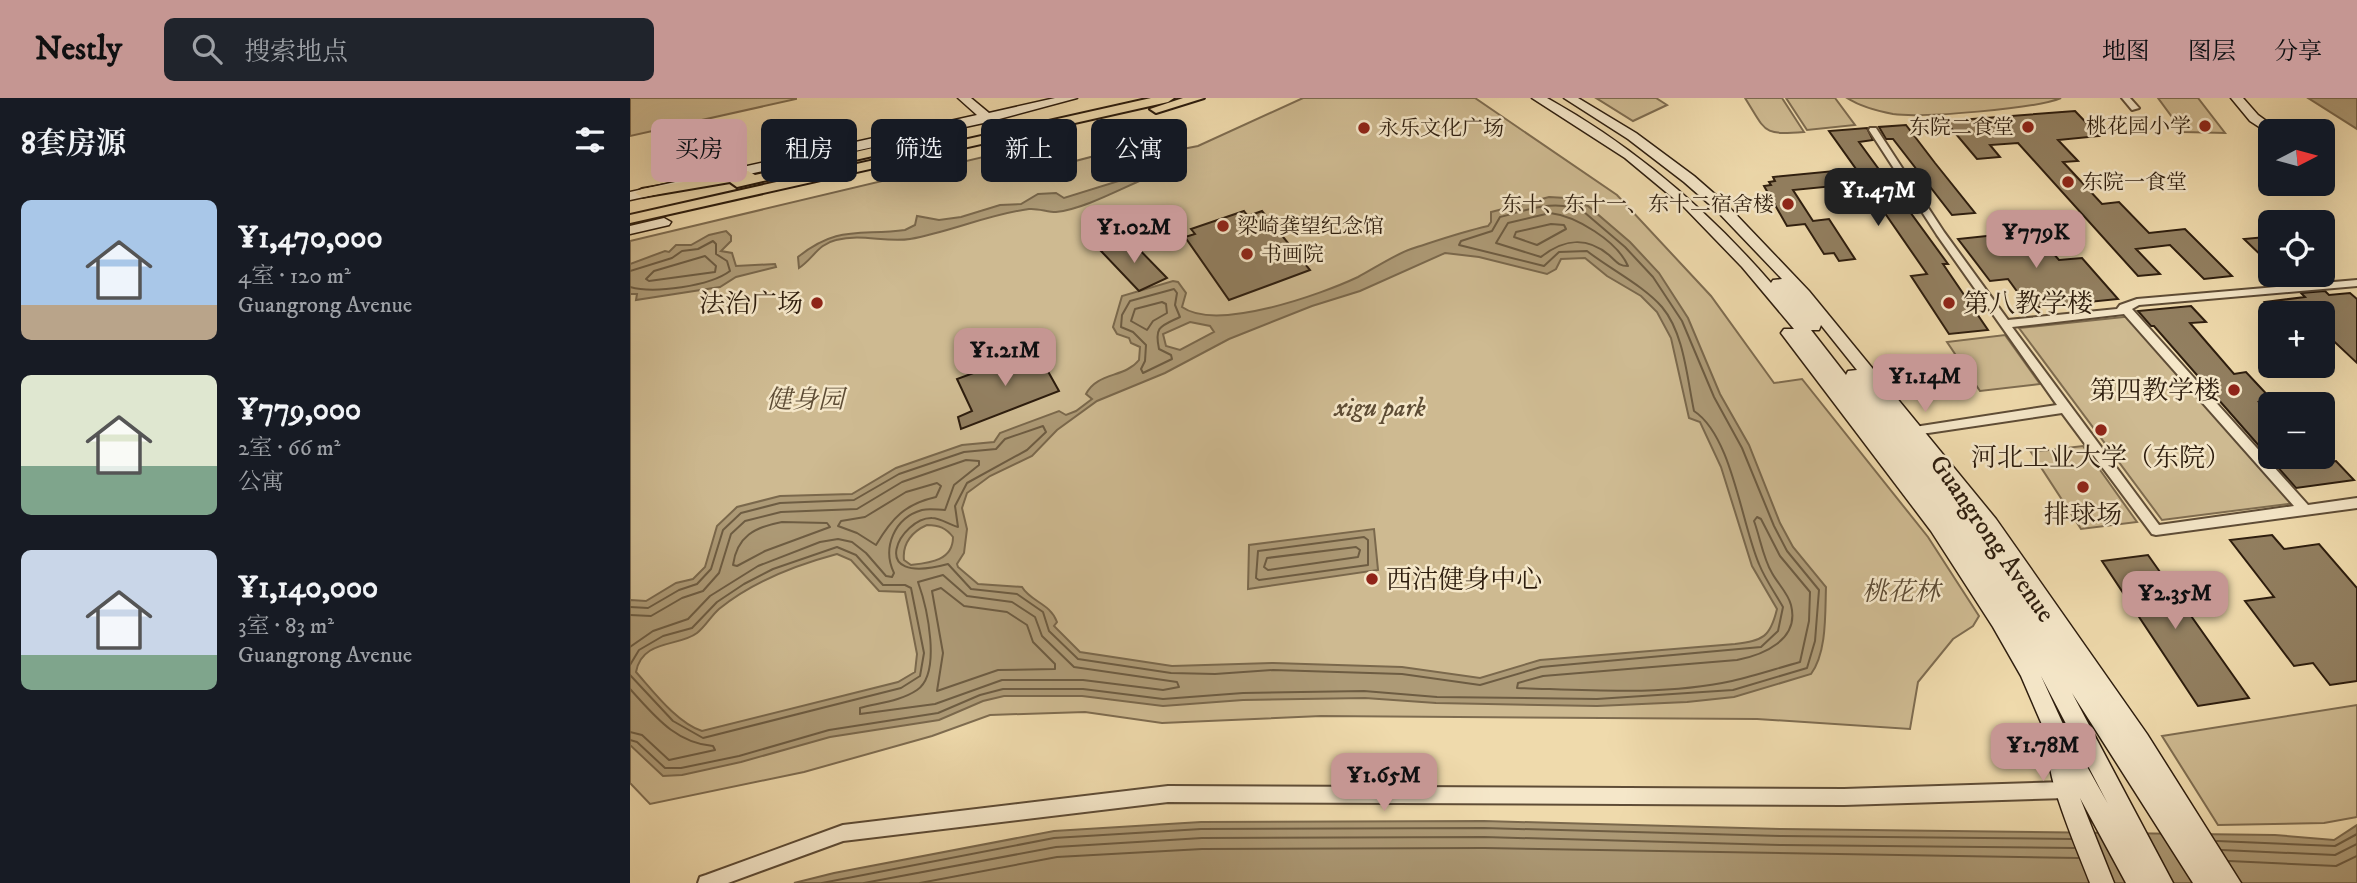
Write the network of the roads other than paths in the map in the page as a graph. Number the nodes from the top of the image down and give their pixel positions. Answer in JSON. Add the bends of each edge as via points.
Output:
{"nodes":[{"id":1,"x":964,"y":98,"type":"edge"},
{"id":2,"x":1071,"y":98,"type":"edge"},
{"id":3,"x":1115,"y":98,"type":"edge"},
{"id":4,"x":1168,"y":98,"type":"edge"},
{"id":5,"x":1198,"y":98,"type":"edge"},
{"id":6,"x":1523,"y":98,"type":"edge"},
{"id":7,"x":1538,"y":98,"type":"edge"},
{"id":8,"x":1553,"y":98,"type":"edge"},
{"id":9,"x":1570,"y":98,"type":"edge"},
{"id":10,"x":2126,"y":98,"type":"edge"},
{"id":11,"x":2237,"y":98,"type":"edge"},
{"id":12,"x":2135,"y":108,"type":"dead end"},
{"id":13,"x":988,"y":118,"type":"junction"},
{"id":14,"x":2258,"y":121,"type":"edge"},
{"id":15,"x":967,"y":122,"type":"edge"},
{"id":16,"x":1873,"y":130,"type":"dead end"},
{"id":17,"x":871,"y":142,"type":"edge"},
{"id":18,"x":857,"y":155,"type":"edge"},
{"id":19,"x":761,"y":174,"type":"edge"},
{"id":20,"x":761,"y":179,"type":"edge"},
{"id":21,"x":783,"y":186,"type":"junction"},
{"id":22,"x":636,"y":195,"type":"edge"},
{"id":23,"x":700,"y":198,"type":"junction"},
{"id":24,"x":630,"y":207,"type":"edge"},
{"id":25,"x":630,"y":219,"type":"edge"},
{"id":26,"x":664,"y":222,"type":"junction"},
{"id":27,"x":630,"y":230,"type":"edge"},
{"id":28,"x":2357,"y":283,"type":"edge"},
{"id":29,"x":2124,"y":307,"type":"junction"},
{"id":30,"x":2004,"y":324,"type":"junction"},
{"id":31,"x":2065,"y":408,"type":"junction"},
{"id":32,"x":1892,"y":435,"type":"junction"},
{"id":33,"x":2357,"y":503,"type":"edge"},
{"id":34,"x":2305,"y":510,"type":"junction"},
{"id":35,"x":2053,"y":729,"type":"junction"},
{"id":36,"x":2066,"y":790,"type":"junction"},
{"id":37,"x":2179,"y":819,"type":"junction"},
{"id":38,"x":706,"y":883,"type":"edge"},
{"id":39,"x":2102,"y":883,"type":"edge"},
{"id":40,"x":2139,"y":883,"type":"edge"},
{"id":41,"x":2161,"y":883,"type":"edge"},
{"id":42,"x":2206,"y":883,"type":"edge"},
{"id":43,"x":2230,"y":883,"type":"edge"}],
"edges":[{"from":1,"to":13,"type":"main road"},
{"from":2,"to":13,"type":"main road"},
{"from":3,"to":18,"type":"main road"},
{"from":4,"to":21,"type":"main road"},
{"from":5,"to":26,"type":"main road"},
{"from":6,"to":32,"type":"main road","via":[[1588,136],[1664,194],[1722,250]]},
{"from":7,"to":32,"type":"main road","name":"Guangrong Avenue","via":[[1641,164],[1703,218]]},
{"from":8,"to":32,"type":"main road","name":"Guangrong Avenue","via":[[1659,166],[1720,221],[1795,302]]},
{"from":9,"to":32,"type":"main road","via":[[1651,150],[1721,206],[1804,294]]},
{"from":10,"to":12,"type":"street"},
{"from":11,"to":14,"type":"main road"},
{"from":13,"to":15,"type":"main road"},
{"from":16,"to":30,"type":"street"},
{"from":17,"to":22,"type":"main road"},
{"from":19,"to":22,"type":"main road"},
{"from":20,"to":23,"type":"main road"},
{"from":21,"to":23,"type":"main road"},
{"from":21,"to":26,"type":"main road"},
{"from":23,"to":24,"type":"main road"},
{"from":23,"to":25,"type":"main road"},
{"from":26,"to":27,"type":"main road"},
{"from":28,"to":29,"type":"street","via":[[2146,301]]},
{"from":29,"to":30,"type":"street","via":[[2119,312]]},
{"from":29,"to":34,"type":"street"},
{"from":30,"to":31,"type":"street"},
{"from":31,"to":32,"type":"street"},
{"from":31,"to":34,"type":"street","via":[[2156,530]]},
{"from":32,"to":35,"type":"main road","via":[[1944,536],[2029,671]]},
{"from":32,"to":37,"type":"main road","via":[[1958,482],[2023,570]]},
{"from":32,"to":41,"type":"main road","name":"Guangrong Avenue","via":[[2006,599],[2073,712]]},
{"from":33,"to":34,"type":"street"},
{"from":35,"to":36,"type":"main road"},
{"from":35,"to":40,"type":"main road"},
{"from":36,"to":38,"type":"street","via":[[1844,797],[1168,794],[844,832]]},
{"from":36,"to":39,"type":"main road"},
{"from":37,"to":42,"type":"main road"},
{"from":37,"to":43,"type":"main road"}]}
